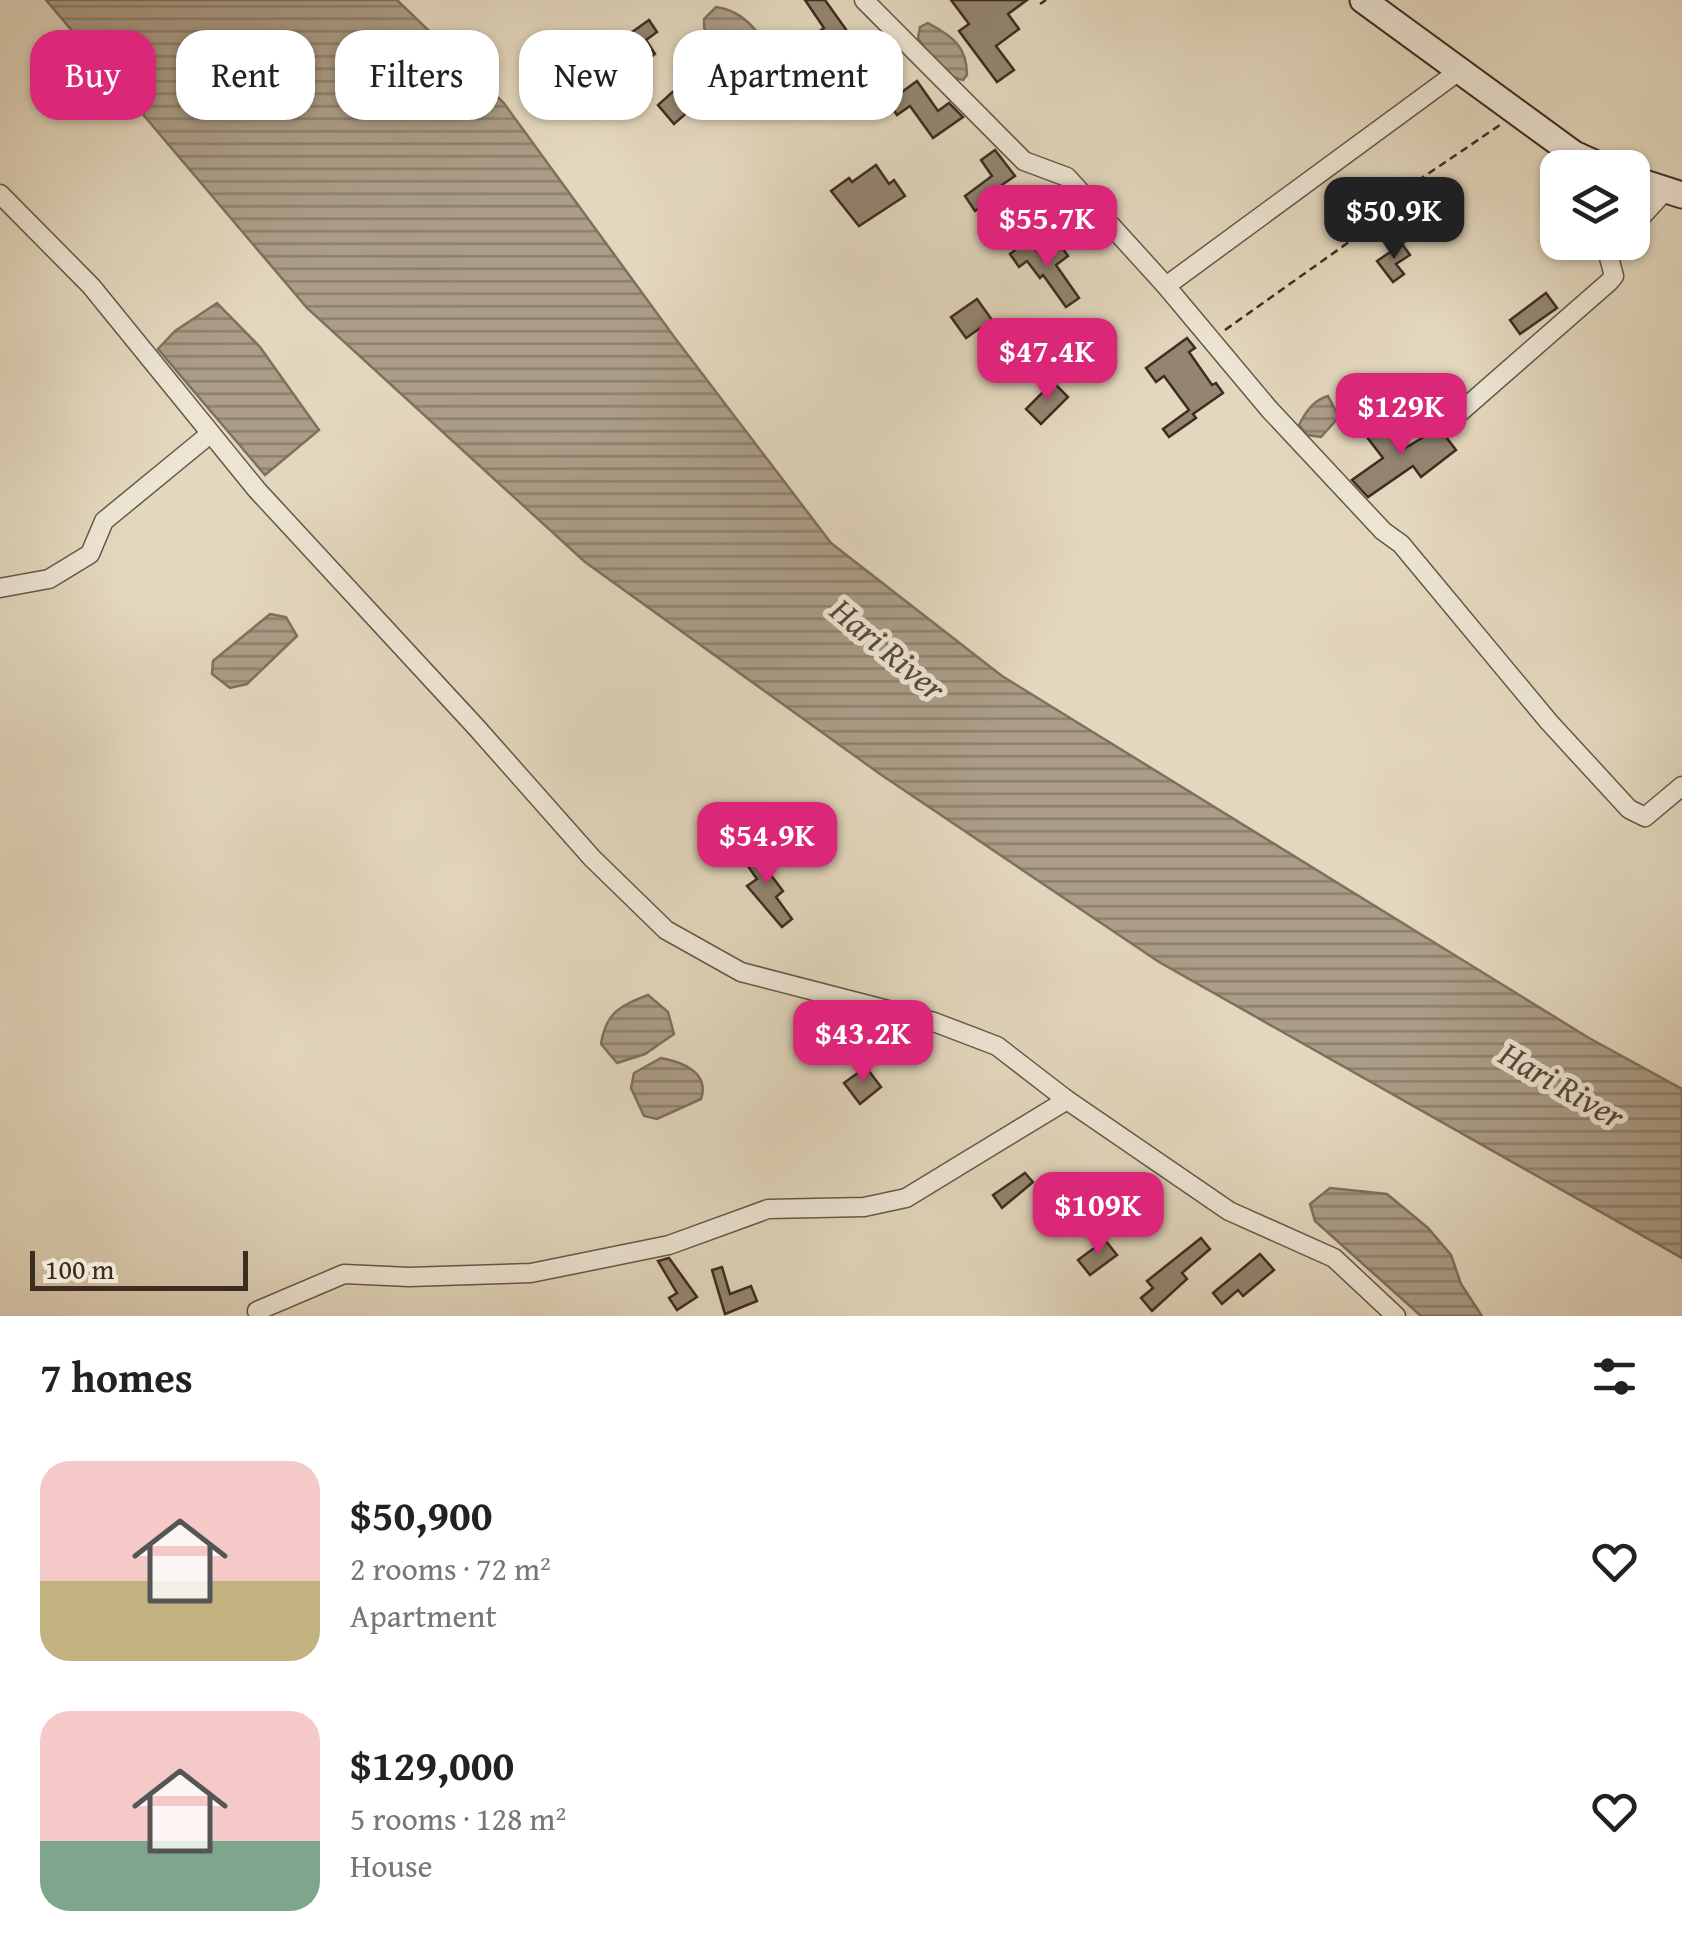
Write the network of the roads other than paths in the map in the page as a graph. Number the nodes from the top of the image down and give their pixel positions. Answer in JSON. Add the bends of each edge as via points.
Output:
{"nodes":[{"id":1,"x":864,"y":0,"type":"edge"},
{"id":2,"x":1363,"y":0,"type":"edge"},
{"id":3,"x":1459,"y":71,"type":"junction"},
{"id":4,"x":1568,"y":150,"type":"edge"},
{"id":5,"x":1650,"y":185,"type":"edge"},
{"id":6,"x":1674,"y":192,"type":"edge"},
{"id":7,"x":0,"y":194,"type":"edge"},
{"id":8,"x":1650,"y":212,"type":"edge"},
{"id":9,"x":1610,"y":260,"type":"edge"},
{"id":10,"x":1166,"y":286,"type":"junction"},
{"id":11,"x":1450,"y":421,"type":"dead end"},
{"id":12,"x":210,"y":434,"type":"junction"},
{"id":13,"x":0,"y":588,"type":"edge"},
{"id":14,"x":1682,"y":786,"type":"edge"},
{"id":15,"x":1067,"y":1100,"type":"junction"},
{"id":16,"x":257,"y":1310,"type":"dead end"},
{"id":17,"x":1396,"y":1316,"type":"edge"}],
"edges":[{"from":1,"to":10,"type":"street","via":[[1024,161],[1066,177]]},
{"from":2,"to":3,"type":"main road"},
{"from":3,"to":4,"type":"main road"},
{"from":3,"to":10,"type":"street"},
{"from":5,"to":6,"type":"main road"},
{"from":6,"to":8,"type":"street"},
{"from":7,"to":12,"type":"street","via":[[91,286]]},
{"from":9,"to":11,"type":"street","via":[[1609,282]]},
{"from":10,"to":14,"type":"street","via":[[1629,809],[1645,817]]},
{"from":12,"to":13,"type":"street","via":[[104,521],[90,554],[49,580]]},
{"from":12,"to":15,"type":"street","via":[[592,858],[666,930],[741,972],[934,1022],[996,1046]]},
{"from":15,"to":16,"type":"street","via":[[906,1198],[864,1208],[768,1208],[669,1246],[531,1273],[344,1274]]},
{"from":15,"to":17,"type":"street","via":[[1229,1210],[1334,1258]]}]}
